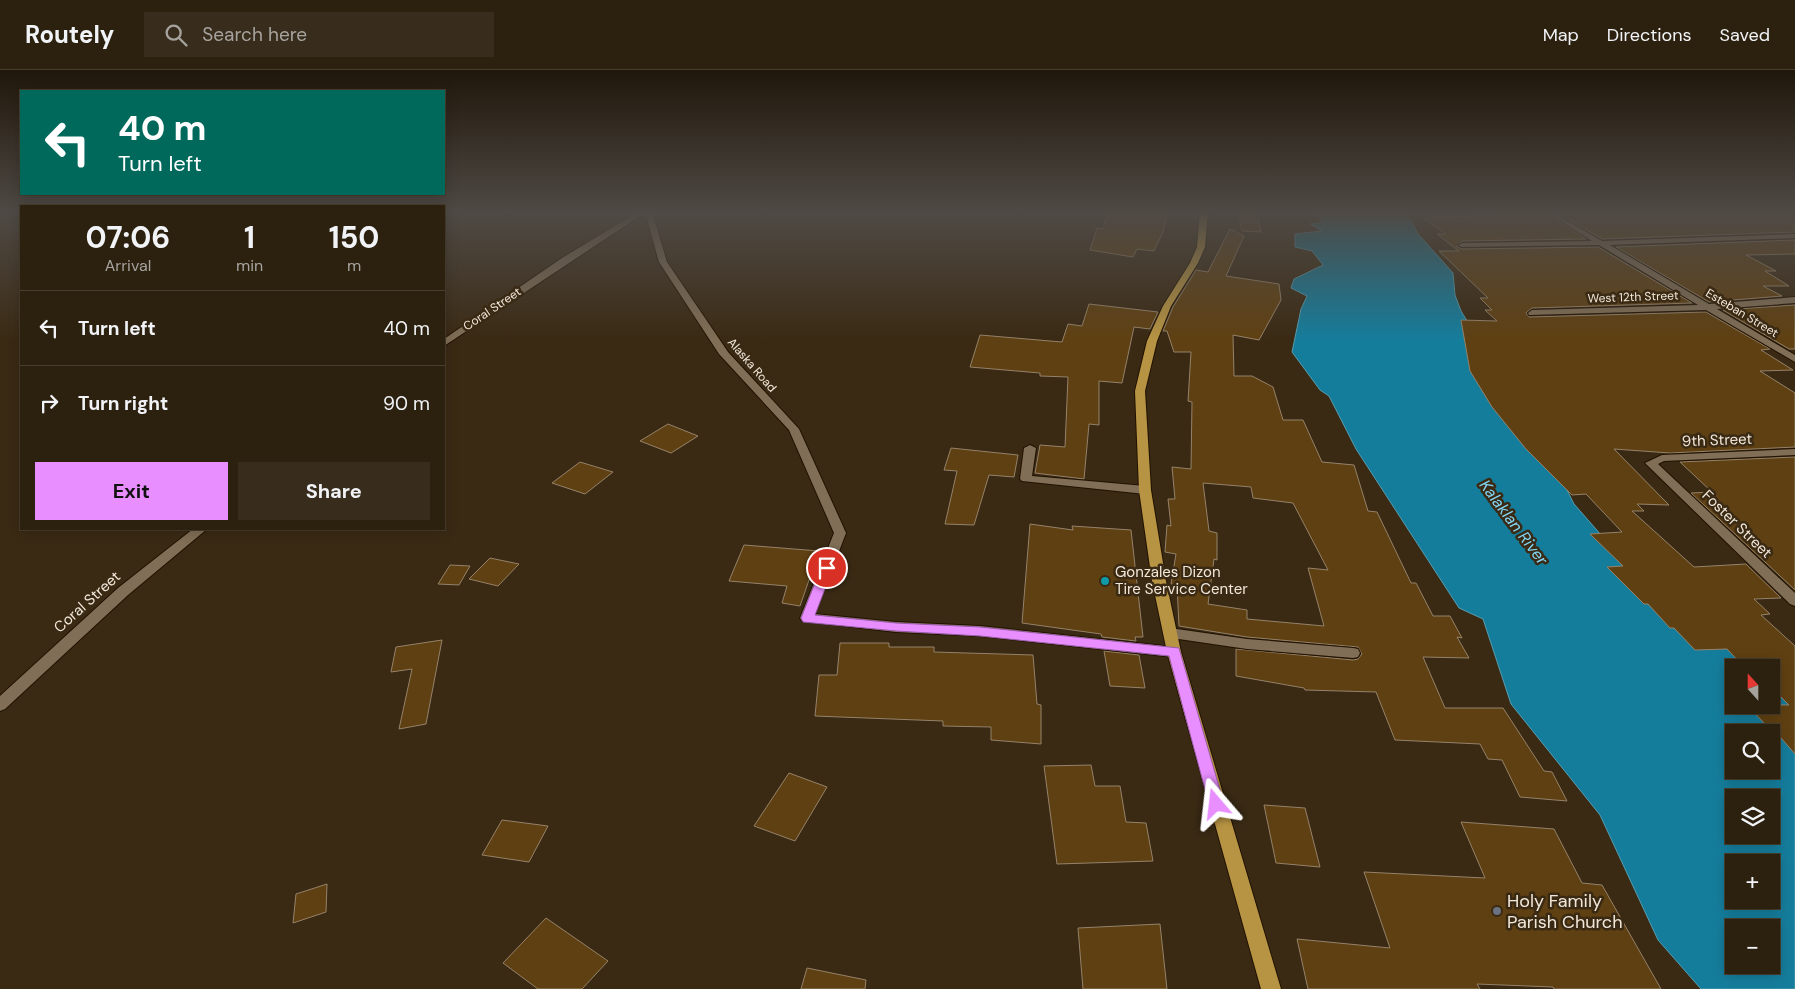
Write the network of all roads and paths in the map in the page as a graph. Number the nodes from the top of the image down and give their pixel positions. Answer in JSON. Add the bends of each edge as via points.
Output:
{"nodes":[{"id":1,"x":574,"y":255,"type":"edge"},
{"id":2,"x":661,"y":255,"type":"edge"},
{"id":3,"x":1198,"y":255,"type":"edge"},
{"id":4,"x":1622,"y":255,"type":"edge"},
{"id":5,"x":1795,"y":300,"type":"edge"},
{"id":6,"x":1707,"y":307,"type":"junction"},
{"id":7,"x":1532,"y":313,"type":"dead end"},
{"id":8,"x":445,"y":342,"type":"edge"},
{"id":9,"x":1795,"y":359,"type":"edge"},
{"id":10,"x":1030,"y":448,"type":"dead end"},
{"id":11,"x":1795,"y":452,"type":"edge"},
{"id":12,"x":1657,"y":469,"type":"joint"},
{"id":13,"x":1145,"y":490,"type":"junction"},
{"id":14,"x":200,"y":530,"type":"edge"},
{"id":15,"x":1795,"y":601,"type":"edge"},
{"id":16,"x":1170,"y":633,"type":"junction"},
{"id":17,"x":1174,"y":652,"type":"junction"},
{"id":18,"x":1353,"y":653,"type":"dead end"},
{"id":19,"x":0,"y":705,"type":"edge"},
{"id":20,"x":1271,"y":989,"type":"edge"}],
"edges":[{"from":1,"to":8,"type":"street","name":"Coral Street"},
{"from":2,"to":17,"type":"street","name":"Alaska Road","via":[[724,354],[794,429],[840,534],[807,618],[980,631]]},
{"from":3,"to":13,"type":"main road","via":[[1167,306],[1156,332],[1140,391]]},
{"from":4,"to":6,"type":"street","name":"Esteban Street"},
{"from":5,"to":6,"type":"street","name":"West 12th Street"},
{"from":6,"to":7,"type":"street","name":"West 12th Street"},
{"from":6,"to":9,"type":"street","name":"Esteban Street"},
{"from":10,"to":13,"type":"street","via":[[1026,479]]},
{"from":11,"to":12,"type":"street","name":"9th Street","via":[[1662,458],[1651,461]]},
{"from":12,"to":15,"type":"street","name":"Foster Street"},
{"from":13,"to":16,"type":"main road"},
{"from":14,"to":19,"type":"street","name":"Coral Street","via":[[93,617]]},
{"from":16,"to":17,"type":"main road"},
{"from":16,"to":18,"type":"street","via":[[1246,644]]},
{"from":17,"to":20,"type":"main road"}]}
